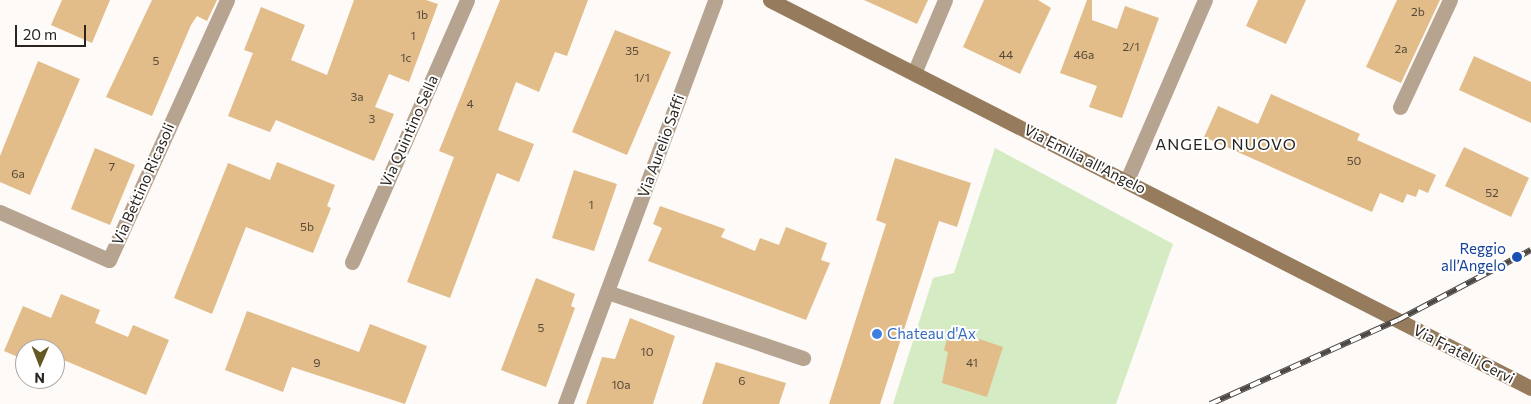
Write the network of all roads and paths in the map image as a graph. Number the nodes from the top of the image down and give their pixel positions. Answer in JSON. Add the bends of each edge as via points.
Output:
{"nodes":[{"id":1,"x":226,"y":0,"type":"edge"},
{"id":2,"x":466,"y":0,"type":"edge"},
{"id":3,"x":715,"y":0,"type":"edge"},
{"id":4,"x":770,"y":0,"type":"edge"},
{"id":5,"x":945,"y":0,"type":"edge"},
{"id":6,"x":1205,"y":0,"type":"edge"},
{"id":7,"x":1450,"y":0,"type":"edge"},
{"id":8,"x":914,"y":73,"type":"junction"},
{"id":9,"x":1400,"y":107,"type":"dead end"},
{"id":10,"x":1127,"y":180,"type":"junction"},
{"id":11,"x":0,"y":212,"type":"edge"},
{"id":12,"x":352,"y":262,"type":"dead end"},
{"id":13,"x":607,"y":292,"type":"junction"},
{"id":14,"x":1398,"y":320,"type":"joint"},
{"id":15,"x":803,"y":358,"type":"dead end"},
{"id":16,"x":1531,"y":388,"type":"edge"},
{"id":17,"x":565,"y":404,"type":"edge"}],
"edges":[{"from":1,"to":11,"type":"street","name":"Via Bettino Ricasoli","via":[[109,260]]},
{"from":2,"to":12,"type":"street","name":"Via Quintino Sella"},
{"from":3,"to":13,"type":"street","name":"Via Aurelio Saffi"},
{"from":4,"to":8,"type":"main road","name":"Via Emilia all'Angelo"},
{"from":5,"to":8,"type":"street"},
{"from":6,"to":10,"type":"street"},
{"from":7,"to":9,"type":"street"},
{"from":8,"to":10,"type":"main road","name":"Via Emilia all'Angelo"},
{"from":10,"to":14,"type":"main road","name":"Via Emilia all'Angelo"},
{"from":13,"to":15,"type":"street"},
{"from":13,"to":17,"type":"street","name":"Via Aurelio Saffi"},
{"from":14,"to":16,"type":"main road","name":"Via Fratelli Cervi"}]}
